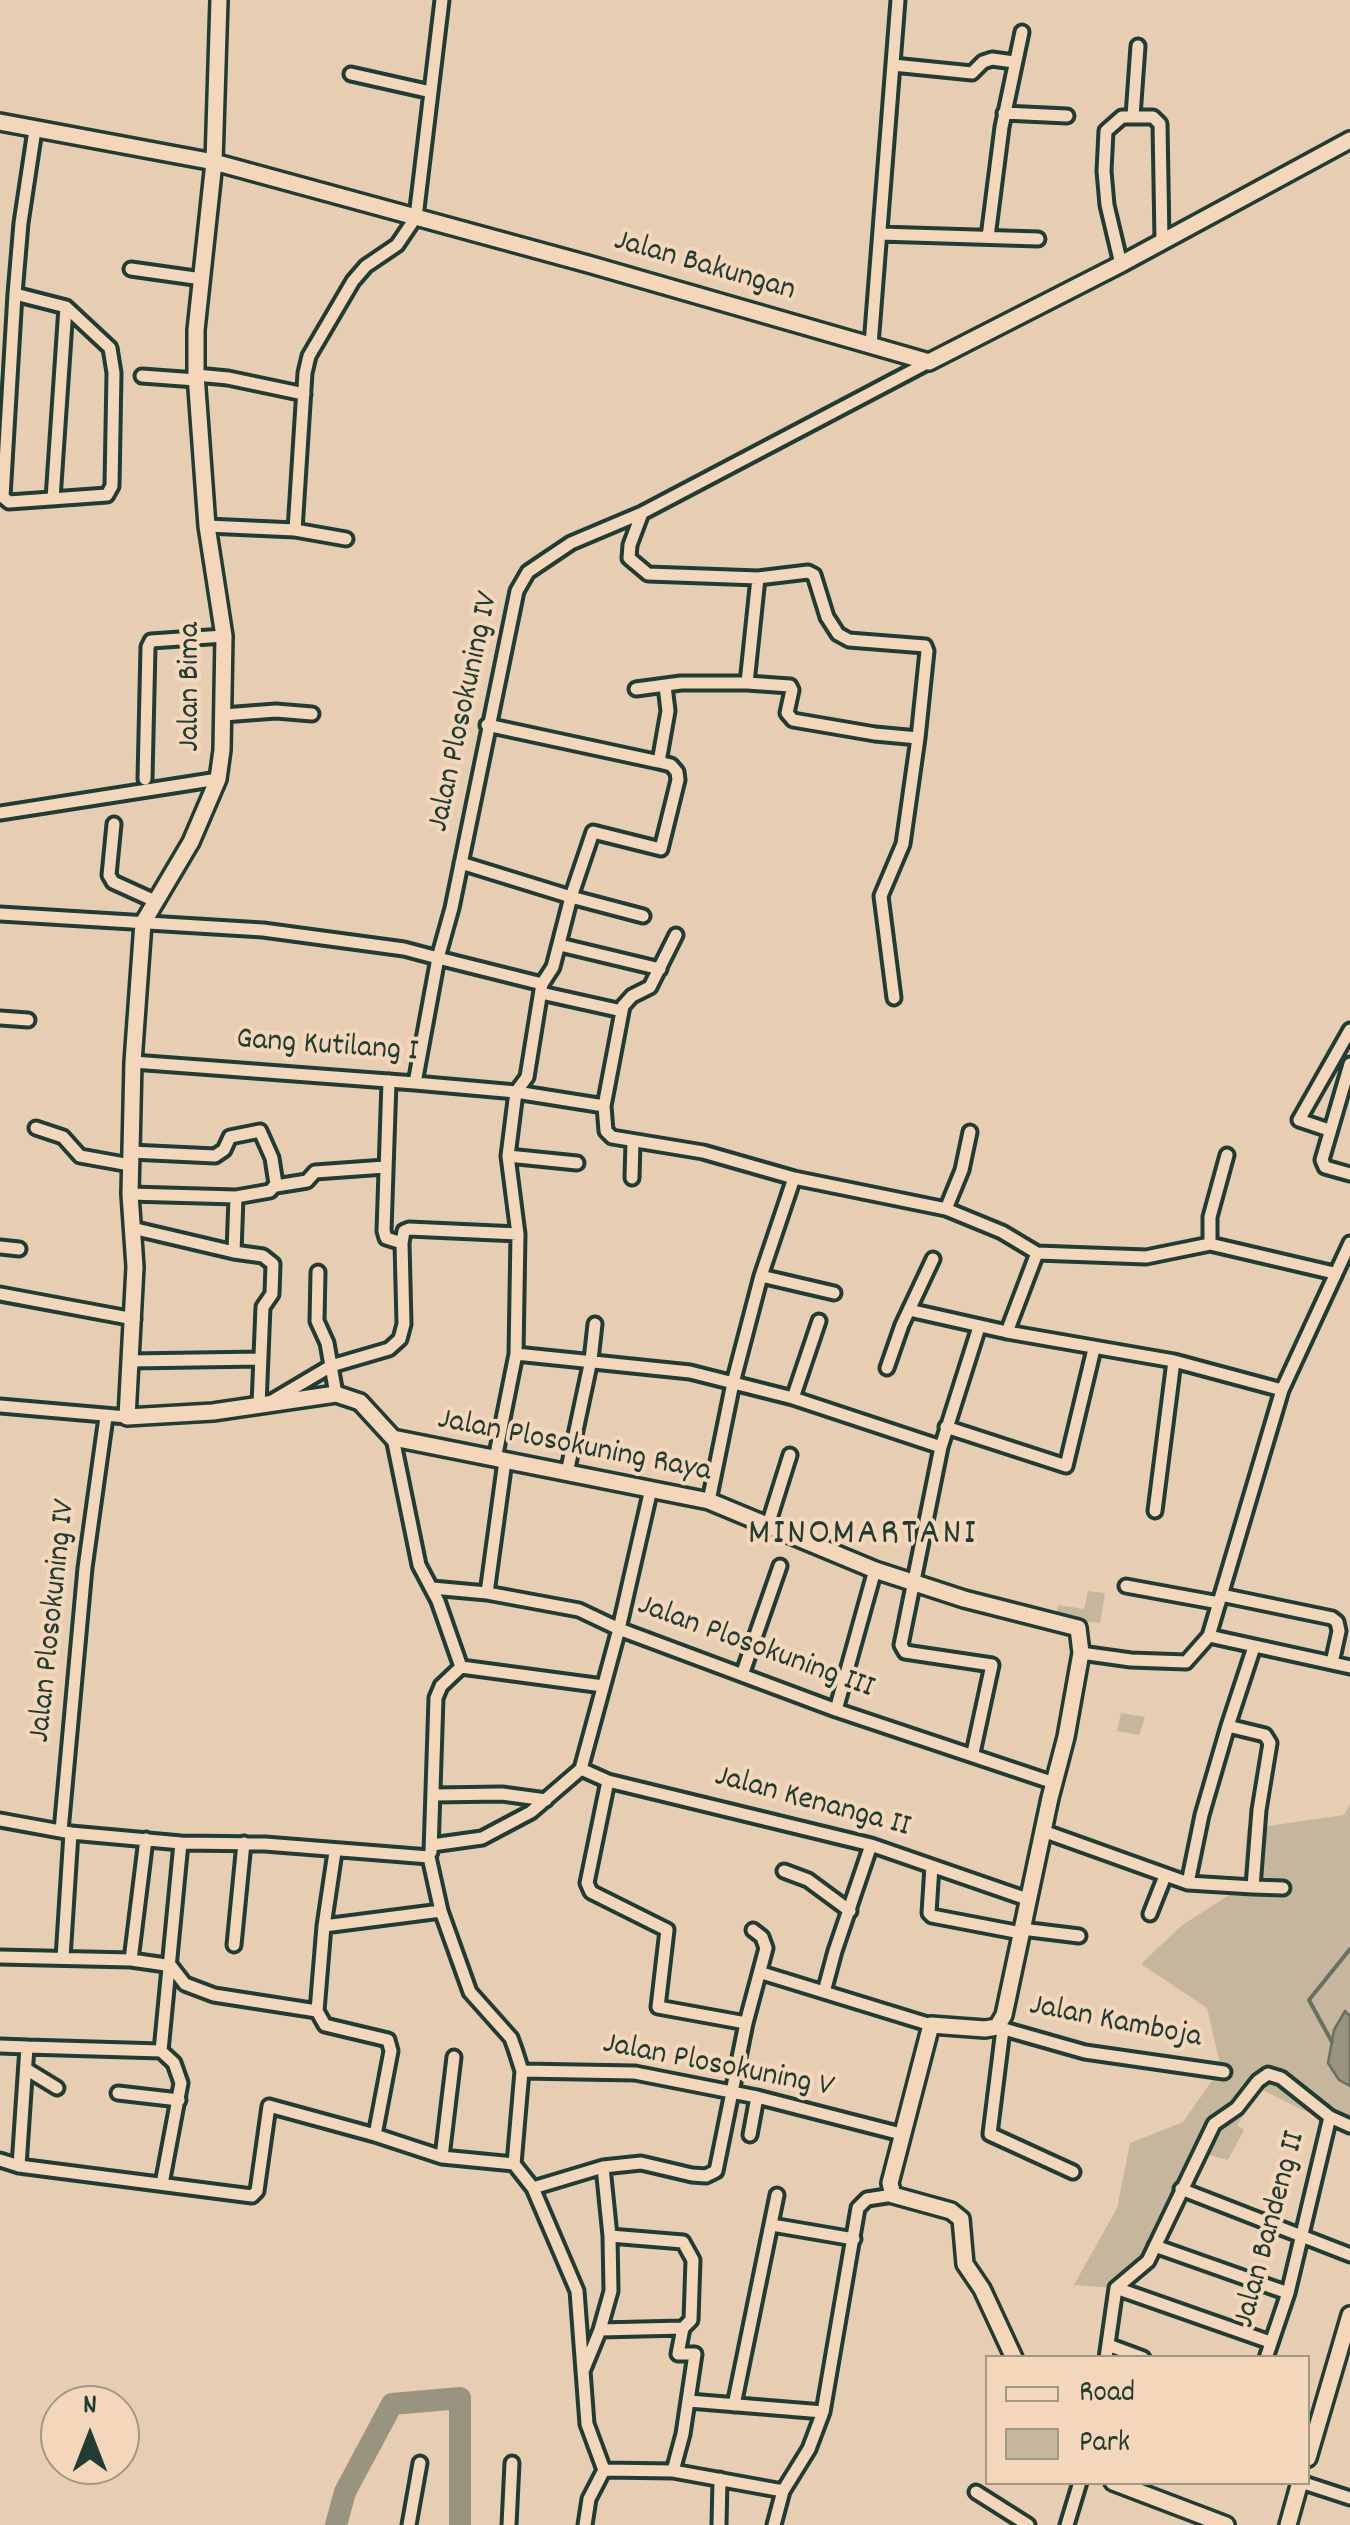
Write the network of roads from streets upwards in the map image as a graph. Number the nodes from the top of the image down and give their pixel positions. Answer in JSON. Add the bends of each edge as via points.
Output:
{"nodes":[{"id":1,"x":220,"y":0,"type":"edge"},
{"id":2,"x":442,"y":0,"type":"edge"},
{"id":3,"x":898,"y":0,"type":"edge"},
{"id":4,"x":1022,"y":32,"type":"dead end"},
{"id":5,"x":1138,"y":46,"type":"dead end"},
{"id":6,"x":1014,"y":62,"type":"junction"},
{"id":7,"x":893,"y":65,"type":"junction"},
{"id":8,"x":351,"y":74,"type":"dead end"},
{"id":9,"x":431,"y":92,"type":"junction"},
{"id":10,"x":1004,"y":113,"type":"junction"},
{"id":11,"x":1066,"y":116,"type":"dead end"},
{"id":12,"x":1134,"y":116,"type":"junction"},
{"id":13,"x":0,"y":122,"type":"edge"},
{"id":14,"x":36,"y":130,"type":"junction"},
{"id":15,"x":1350,"y":140,"type":"edge"},
{"id":16,"x":214,"y":162,"type":"junction"},
{"id":17,"x":416,"y":217,"type":"junction"},
{"id":18,"x":880,"y":234,"type":"junction"},
{"id":19,"x":988,"y":238,"type":"junction"},
{"id":20,"x":1038,"y":239,"type":"dead end"},
{"id":21,"x":1162,"y":240,"type":"junction"},
{"id":22,"x":1121,"y":264,"type":"junction"},
{"id":23,"x":131,"y":269,"type":"dead end"},
{"id":24,"x":202,"y":279,"type":"junction"},
{"id":25,"x":15,"y":294,"type":"junction"},
{"id":26,"x":66,"y":307,"type":"junction"},
{"id":27,"x":871,"y":345,"type":"junction"},
{"id":28,"x":892,"y":351,"type":"junction"},
{"id":29,"x":929,"y":362,"type":"junction"},
{"id":30,"x":142,"y":376,"type":"dead end"},
{"id":31,"x":196,"y":378,"type":"junction"},
{"id":32,"x":896,"y":378,"type":"junction"},
{"id":33,"x":304,"y":394,"type":"junction"},
{"id":34,"x":54,"y":499,"type":"junction"},
{"id":35,"x":642,"y":513,"type":"junction"},
{"id":36,"x":207,"y":526,"type":"junction"},
{"id":37,"x":295,"y":530,"type":"junction"},
{"id":38,"x":346,"y":538,"type":"dead end"},
{"id":39,"x":758,"y":578,"type":"junction"},
{"id":40,"x":224,"y":636,"type":"junction"},
{"id":41,"x":747,"y":682,"type":"junction"},
{"id":42,"x":666,"y":686,"type":"junction"},
{"id":43,"x":636,"y":689,"type":"dead end"},
{"id":44,"x":312,"y":714,"type":"dead end"},
{"id":45,"x":223,"y":715,"type":"junction"},
{"id":46,"x":488,"y":725,"type":"junction"},
{"id":47,"x":918,"y":738,"type":"junction"},
{"id":48,"x":659,"y":762,"type":"junction"},
{"id":49,"x":146,"y":779,"type":"dead end"},
{"id":50,"x":218,"y":779,"type":"junction"},
{"id":51,"x":0,"y":813,"type":"edge"},
{"id":52,"x":114,"y":824,"type":"dead end"},
{"id":53,"x":461,"y":863,"type":"junction"},
{"id":54,"x":571,"y":897,"type":"junction"},
{"id":55,"x":158,"y":902,"type":"junction"},
{"id":56,"x":0,"y":914,"type":"edge"},
{"id":57,"x":644,"y":916,"type":"dead end"},
{"id":58,"x":144,"y":923,"type":"junction"},
{"id":59,"x":676,"y":936,"type":"dead end"},
{"id":60,"x":560,"y":945,"type":"junction"},
{"id":61,"x":438,"y":958,"type":"junction"},
{"id":62,"x":660,"y":969,"type":"junction"},
{"id":63,"x":541,"y":988,"type":"junction"},
{"id":64,"x":894,"y":998,"type":"dead end"},
{"id":65,"x":622,"y":1012,"type":"junction"},
{"id":66,"x":0,"y":1018,"type":"edge"},
{"id":67,"x":28,"y":1020,"type":"dead end"},
{"id":68,"x":1350,"y":1030,"type":"edge"},
{"id":69,"x":133,"y":1062,"type":"junction"},
{"id":70,"x":1350,"y":1064,"type":"edge"},
{"id":71,"x":388,"y":1081,"type":"junction"},
{"id":72,"x":415,"y":1083,"type":"junction"},
{"id":73,"x":516,"y":1092,"type":"junction"},
{"id":74,"x":604,"y":1106,"type":"junction"},
{"id":75,"x":36,"y":1128,"type":"dead end"},
{"id":76,"x":1329,"y":1130,"type":"junction"},
{"id":77,"x":970,"y":1132,"type":"dead end"},
{"id":78,"x":634,"y":1140,"type":"junction"},
{"id":79,"x":508,"y":1156,"type":"junction"},
{"id":80,"x":1227,"y":1156,"type":"dead end"},
{"id":81,"x":131,"y":1159,"type":"junction"},
{"id":82,"x":577,"y":1163,"type":"dead end"},
{"id":83,"x":385,"y":1168,"type":"junction"},
{"id":84,"x":1350,"y":1174,"type":"edge"},
{"id":85,"x":632,"y":1178,"type":"dead end"},
{"id":86,"x":794,"y":1178,"type":"junction"},
{"id":87,"x":276,"y":1186,"type":"junction"},
{"id":88,"x":130,"y":1194,"type":"junction"},
{"id":89,"x":236,"y":1197,"type":"junction"},
{"id":90,"x":946,"y":1209,"type":"junction"},
{"id":91,"x":132,"y":1228,"type":"junction"},
{"id":92,"x":518,"y":1234,"type":"junction"},
{"id":93,"x":402,"y":1243,"type":"junction"},
{"id":94,"x":1350,"y":1243,"type":"edge"},
{"id":95,"x":1210,"y":1244,"type":"junction"},
{"id":96,"x":0,"y":1246,"type":"edge"},
{"id":97,"x":20,"y":1249,"type":"dead end"},
{"id":98,"x":234,"y":1252,"type":"junction"},
{"id":99,"x":1037,"y":1254,"type":"junction"},
{"id":100,"x":934,"y":1259,"type":"dead end"},
{"id":101,"x":318,"y":1272,"type":"dead end"},
{"id":102,"x":1334,"y":1273,"type":"junction"},
{"id":103,"x":761,"y":1276,"type":"junction"},
{"id":104,"x":834,"y":1293,"type":"dead end"},
{"id":105,"x":0,"y":1294,"type":"edge"},
{"id":106,"x":909,"y":1310,"type":"junction"},
{"id":107,"x":134,"y":1320,"type":"junction"},
{"id":108,"x":819,"y":1321,"type":"dead end"},
{"id":109,"x":595,"y":1324,"type":"dead end"},
{"id":110,"x":979,"y":1327,"type":"junction"},
{"id":111,"x":1007,"y":1332,"type":"junction"},
{"id":112,"x":1094,"y":1349,"type":"junction"},
{"id":113,"x":516,"y":1354,"type":"junction"},
{"id":114,"x":261,"y":1359,"type":"junction"},
{"id":115,"x":591,"y":1360,"type":"junction"},
{"id":116,"x":130,"y":1361,"type":"junction"},
{"id":117,"x":1174,"y":1362,"type":"junction"},
{"id":118,"x":887,"y":1368,"type":"dead end"},
{"id":119,"x":331,"y":1370,"type":"junction"},
{"id":120,"x":733,"y":1383,"type":"junction"},
{"id":121,"x":1282,"y":1390,"type":"junction"},
{"id":122,"x":336,"y":1394,"type":"junction"},
{"id":123,"x":793,"y":1398,"type":"junction"},
{"id":124,"x":263,"y":1405,"type":"junction"},
{"id":125,"x":0,"y":1406,"type":"edge"},
{"id":126,"x":106,"y":1417,"type":"junction"},
{"id":127,"x":127,"y":1417,"type":"junction"},
{"id":128,"x":946,"y":1427,"type":"junction"},
{"id":129,"x":393,"y":1438,"type":"junction"},
{"id":130,"x":940,"y":1447,"type":"junction"},
{"id":131,"x":790,"y":1455,"type":"dead end"},
{"id":132,"x":500,"y":1460,"type":"junction"},
{"id":133,"x":567,"y":1473,"type":"junction"},
{"id":134,"x":652,"y":1489,"type":"junction"},
{"id":135,"x":709,"y":1501,"type":"junction"},
{"id":136,"x":1156,"y":1511,"type":"dead end"},
{"id":137,"x":768,"y":1526,"type":"junction"},
{"id":138,"x":780,"y":1566,"type":"dead end"},
{"id":139,"x":875,"y":1570,"type":"junction"},
{"id":140,"x":913,"y":1582,"type":"junction"},
{"id":141,"x":1126,"y":1586,"type":"dead end"},
{"id":142,"x":432,"y":1588,"type":"junction"},
{"id":143,"x":487,"y":1593,"type":"junction"},
{"id":144,"x":1220,"y":1599,"type":"junction"},
{"id":145,"x":620,"y":1629,"type":"junction"},
{"id":146,"x":1208,"y":1636,"type":"junction"},
{"id":147,"x":1254,"y":1647,"type":"junction"},
{"id":148,"x":1081,"y":1653,"type":"junction"},
{"id":149,"x":1332,"y":1663,"type":"junction"},
{"id":150,"x":461,"y":1666,"type":"junction"},
{"id":151,"x":1350,"y":1667,"type":"edge"},
{"id":152,"x":742,"y":1675,"type":"junction"},
{"id":153,"x":603,"y":1686,"type":"junction"},
{"id":154,"x":836,"y":1710,"type":"junction"},
{"id":155,"x":1228,"y":1726,"type":"junction"},
{"id":156,"x":973,"y":1754,"type":"junction"},
{"id":157,"x":581,"y":1769,"type":"junction"},
{"id":158,"x":608,"y":1781,"type":"junction"},
{"id":159,"x":1054,"y":1783,"type":"junction"},
{"id":160,"x":434,"y":1795,"type":"junction"},
{"id":161,"x":546,"y":1800,"type":"junction"},
{"id":162,"x":0,"y":1820,"type":"edge"},
{"id":163,"x":1044,"y":1831,"type":"junction"},
{"id":164,"x":66,"y":1832,"type":"junction"},
{"id":165,"x":146,"y":1839,"type":"junction"},
{"id":166,"x":244,"y":1843,"type":"junction"},
{"id":167,"x":181,"y":1844,"type":"junction"},
{"id":168,"x":432,"y":1845,"type":"junction"},
{"id":169,"x":871,"y":1845,"type":"junction"},
{"id":170,"x":335,"y":1852,"type":"junction"},
{"id":171,"x":431,"y":1861,"type":"junction"},
{"id":172,"x":932,"y":1866,"type":"junction"},
{"id":173,"x":784,"y":1871,"type":"dead end"},
{"id":174,"x":1166,"y":1876,"type":"junction"},
{"id":175,"x":1188,"y":1882,"type":"junction"},
{"id":176,"x":1254,"y":1887,"type":"junction"},
{"id":177,"x":1283,"y":1888,"type":"dead end"},
{"id":178,"x":1027,"y":1899,"type":"junction"},
{"id":179,"x":441,"y":1911,"type":"junction"},
{"id":180,"x":850,"y":1911,"type":"junction"},
{"id":181,"x":1150,"y":1914,"type":"dead end"},
{"id":182,"x":324,"y":1926,"type":"junction"},
{"id":183,"x":752,"y":1930,"type":"dead end"},
{"id":184,"x":1021,"y":1931,"type":"junction"},
{"id":185,"x":1079,"y":1936,"type":"dead end"},
{"id":186,"x":234,"y":1945,"type":"dead end"},
{"id":187,"x":0,"y":1957,"type":"edge"},
{"id":188,"x":63,"y":1958,"type":"junction"},
{"id":189,"x":131,"y":1960,"type":"junction"},
{"id":190,"x":171,"y":1966,"type":"junction"},
{"id":191,"x":762,"y":1973,"type":"junction"},
{"id":192,"x":824,"y":1992,"type":"junction"},
{"id":193,"x":317,"y":2010,"type":"junction"},
{"id":194,"x":746,"y":2023,"type":"junction"},
{"id":195,"x":930,"y":2025,"type":"junction"},
{"id":196,"x":1000,"y":2028,"type":"junction"},
{"id":197,"x":0,"y":2046,"type":"edge"},
{"id":198,"x":27,"y":2048,"type":"junction"},
{"id":199,"x":161,"y":2051,"type":"junction"},
{"id":200,"x":454,"y":2057,"type":"dead end"},
{"id":201,"x":26,"y":2069,"type":"junction"},
{"id":202,"x":522,"y":2072,"type":"junction"},
{"id":203,"x":1224,"y":2072,"type":"dead end"},
{"id":204,"x":57,"y":2088,"type":"dead end"},
{"id":205,"x":732,"y":2092,"type":"junction"},
{"id":206,"x":118,"y":2093,"type":"dead end"},
{"id":207,"x":757,"y":2097,"type":"junction"},
{"id":208,"x":180,"y":2100,"type":"junction"},
{"id":209,"x":1330,"y":2117,"type":"junction"},
{"id":210,"x":1350,"y":2126,"type":"edge"},
{"id":211,"x":376,"y":2134,"type":"junction"},
{"id":212,"x":901,"y":2134,"type":"junction"},
{"id":213,"x":750,"y":2136,"type":"dead end"},
{"id":214,"x":442,"y":2157,"type":"junction"},
{"id":215,"x":0,"y":2160,"type":"edge"},
{"id":216,"x":514,"y":2164,"type":"junction"},
{"id":217,"x":19,"y":2166,"type":"junction"},
{"id":218,"x":603,"y":2167,"type":"junction"},
{"id":219,"x":1072,"y":2172,"type":"dead end"},
{"id":220,"x":162,"y":2184,"type":"junction"},
{"id":221,"x":533,"y":2188,"type":"junction"},
{"id":222,"x":1181,"y":2189,"type":"junction"},
{"id":223,"x":777,"y":2195,"type":"dead end"},
{"id":224,"x":893,"y":2195,"type":"junction"},
{"id":225,"x":772,"y":2224,"type":"junction"},
{"id":226,"x":1302,"y":2234,"type":"junction"},
{"id":227,"x":610,"y":2236,"type":"junction"},
{"id":228,"x":854,"y":2239,"type":"junction"},
{"id":229,"x":1156,"y":2246,"type":"junction"},
{"id":230,"x":1350,"y":2255,"type":"edge"},
{"id":231,"x":1116,"y":2288,"type":"junction"},
{"id":232,"x":1288,"y":2293,"type":"junction"},
{"id":233,"x":1350,"y":2315,"type":"edge"},
{"id":234,"x":683,"y":2328,"type":"junction"},
{"id":235,"x":600,"y":2330,"type":"junction"},
{"id":236,"x":1270,"y":2342,"type":"junction"},
{"id":237,"x":1107,"y":2351,"type":"edge"},
{"id":238,"x":1012,"y":2355,"type":"edge"},
{"id":239,"x":1267,"y":2355,"type":"edge"},
{"id":240,"x":582,"y":2372,"type":"junction"},
{"id":241,"x":688,"y":2402,"type":"junction"},
{"id":242,"x":734,"y":2405,"type":"junction"},
{"id":243,"x":823,"y":2412,"type":"junction"},
{"id":244,"x":1310,"y":2451,"type":"edge"},
{"id":245,"x":420,"y":2463,"type":"dead end"},
{"id":246,"x":512,"y":2463,"type":"dead end"},
{"id":247,"x":604,"y":2470,"type":"junction"},
{"id":248,"x":672,"y":2471,"type":"junction"},
{"id":249,"x":720,"y":2479,"type":"junction"},
{"id":250,"x":1079,"y":2485,"type":"edge"},
{"id":251,"x":1121,"y":2485,"type":"edge"},
{"id":252,"x":1300,"y":2485,"type":"edge"},
{"id":253,"x":1310,"y":2485,"type":"edge"},
{"id":254,"x":783,"y":2492,"type":"junction"},
{"id":255,"x":976,"y":2492,"type":"dead end"},
{"id":256,"x":1350,"y":2498,"type":"edge"},
{"id":257,"x":1011,"y":2520,"type":"edge"},
{"id":258,"x":409,"y":2525,"type":"edge"},
{"id":259,"x":509,"y":2525,"type":"edge"},
{"id":260,"x":585,"y":2525,"type":"edge"},
{"id":261,"x":719,"y":2525,"type":"edge"},
{"id":262,"x":774,"y":2525,"type":"edge"},
{"id":263,"x":1028,"y":2525,"type":"edge"},
{"id":264,"x":1066,"y":2525,"type":"edge"},
{"id":265,"x":1226,"y":2525,"type":"edge"},
{"id":266,"x":1288,"y":2525,"type":"edge"}],
"edges":[{"from":1,"to":16,"type":"street","name":"Jalan Bima"},
{"from":2,"to":9,"type":"street"},
{"from":3,"to":7,"type":"street"},
{"from":4,"to":6,"type":"street"},
{"from":5,"to":12,"type":"street"},
{"from":6,"to":7,"type":"street","via":[[992,59],[972,73]]},
{"from":6,"to":10,"type":"street"},
{"from":7,"to":18,"type":"street"},
{"from":8,"to":9,"type":"street"},
{"from":9,"to":17,"type":"street"},
{"from":10,"to":11,"type":"street"},
{"from":10,"to":19,"type":"street"},
{"from":12,"to":21,"type":"street","via":[[1160,124]]},
{"from":12,"to":22,"type":"street","via":[[1106,130],[1106,205]]},
{"from":13,"to":14,"type":"street","name":"Jalan Bakungan"},
{"from":14,"to":16,"type":"street","name":"Jalan Bakungan"},
{"from":14,"to":25,"type":"street"},
{"from":15,"to":21,"type":"street"},
{"from":16,"to":17,"type":"street","name":"Jalan Bakungan"},
{"from":16,"to":24,"type":"street","name":"Jalan Bima"},
{"from":17,"to":27,"type":"street","name":"Jalan Bakungan"},
{"from":17,"to":33,"type":"street","via":[[397,245],[352,281],[309,356]]},
{"from":18,"to":19,"type":"street"},
{"from":18,"to":27,"type":"street"},
{"from":19,"to":20,"type":"street"},
{"from":21,"to":22,"type":"street"},
{"from":22,"to":29,"type":"street"},
{"from":23,"to":24,"type":"street"},
{"from":24,"to":31,"type":"street","name":"Jalan Bima"},
{"from":25,"to":26,"type":"street"},
{"from":25,"to":34,"type":"street","via":[[3,497]]},
{"from":26,"to":34,"type":"street"},
{"from":26,"to":34,"type":"street","via":[[110,348],[112,486],[108,495]]},
{"from":27,"to":28,"type":"street","name":"Jalan Bakungan"},
{"from":28,"to":29,"type":"street","name":"Jalan Bakungan"},
{"from":28,"to":32,"type":"street"},
{"from":29,"to":32,"type":"street","name":"Jalan Plosokuning IV"},
{"from":30,"to":31,"type":"street"},
{"from":31,"to":33,"type":"street"},
{"from":31,"to":36,"type":"street","name":"Jalan Bima"},
{"from":32,"to":35,"type":"street","name":"Jalan Plosokuning IV"},
{"from":33,"to":37,"type":"street"},
{"from":35,"to":39,"type":"street","via":[[630,558],[648,574]]},
{"from":35,"to":46,"type":"street","name":"Jalan Plosokuning IV","via":[[571,543],[528,572],[517,592]]},
{"from":36,"to":37,"type":"street"},
{"from":36,"to":40,"type":"street","name":"Jalan Bima"},
{"from":37,"to":38,"type":"street"},
{"from":39,"to":41,"type":"street"},
{"from":39,"to":47,"type":"street","via":[[812,573],[838,634],[925,646]]},
{"from":40,"to":45,"type":"street","name":"Jalan Bima"},
{"from":40,"to":49,"type":"street","via":[[151,640]]},
{"from":41,"to":42,"type":"street"},
{"from":41,"to":47,"type":"street","via":[[790,686],[787,713],[793,720]]},
{"from":42,"to":43,"type":"street"},
{"from":42,"to":48,"type":"street"},
{"from":44,"to":45,"type":"street"},
{"from":45,"to":50,"type":"street","name":"Jalan Bima"},
{"from":46,"to":48,"type":"street"},
{"from":46,"to":53,"type":"street","name":"Jalan Plosokuning IV"},
{"from":47,"to":64,"type":"street","via":[[903,844],[881,896]]},
{"from":48,"to":54,"type":"street","via":[[671,765],[678,780],[661,849],[593,832]]},
{"from":50,"to":51,"type":"street"},
{"from":50,"to":55,"type":"street","name":"Jalan Bima"},
{"from":52,"to":55,"type":"street","via":[[113,882]]},
{"from":53,"to":54,"type":"street"},
{"from":53,"to":61,"type":"street","name":"Jalan Plosokuning IV"},
{"from":54,"to":57,"type":"street"},
{"from":54,"to":60,"type":"street"},
{"from":55,"to":58,"type":"street","name":"Jalan Bima"},
{"from":56,"to":58,"type":"street"},
{"from":58,"to":61,"type":"street","via":[[295,934]]},
{"from":58,"to":69,"type":"street","name":"Jalan Bima"},
{"from":59,"to":62,"type":"street"},
{"from":60,"to":62,"type":"street"},
{"from":60,"to":63,"type":"street"},
{"from":61,"to":63,"type":"street"},
{"from":61,"to":72,"type":"street","name":"Jalan Plosokuning IV"},
{"from":62,"to":65,"type":"street"},
{"from":63,"to":65,"type":"street"},
{"from":63,"to":73,"type":"street","via":[[527,1077]]},
{"from":65,"to":74,"type":"street"},
{"from":66,"to":67,"type":"street"},
{"from":68,"to":76,"type":"street","via":[[1299,1120]]},
{"from":69,"to":71,"type":"street","name":"Gang Kutilang I"},
{"from":69,"to":81,"type":"street","name":"Jalan Bima"},
{"from":70,"to":76,"type":"street"},
{"from":71,"to":72,"type":"street","name":"Gang Kutilang I"},
{"from":71,"to":83,"type":"street"},
{"from":72,"to":73,"type":"street","name":"Gang Kutilang I"},
{"from":73,"to":74,"type":"street","name":"Gang Kutilang I"},
{"from":73,"to":79,"type":"street"},
{"from":74,"to":78,"type":"street","via":[[606,1131]]},
{"from":75,"to":81,"type":"street","via":[[64,1137],[80,1156]]},
{"from":76,"to":84,"type":"street","via":[[1322,1164]]},
{"from":77,"to":90,"type":"street"},
{"from":78,"to":85,"type":"street"},
{"from":78,"to":86,"type":"street"},
{"from":79,"to":82,"type":"street"},
{"from":79,"to":92,"type":"street"},
{"from":80,"to":95,"type":"street","via":[[1210,1217]]},
{"from":81,"to":87,"type":"street","via":[[215,1156],[230,1137],[260,1130]]},
{"from":81,"to":88,"type":"street","name":"Jalan Bima"},
{"from":83,"to":87,"type":"street","via":[[315,1172],[307,1181]]},
{"from":83,"to":93,"type":"street","via":[[384,1231]]},
{"from":86,"to":90,"type":"street"},
{"from":86,"to":103,"type":"street"},
{"from":87,"to":89,"type":"street"},
{"from":88,"to":89,"type":"street"},
{"from":88,"to":91,"type":"street","name":"Jalan Bima"},
{"from":89,"to":98,"type":"street"},
{"from":90,"to":99,"type":"street"},
{"from":91,"to":98,"type":"street"},
{"from":91,"to":107,"type":"street","name":"Jalan Bima"},
{"from":92,"to":93,"type":"street","via":[[409,1229]]},
{"from":92,"to":113,"type":"street"},
{"from":93,"to":119,"type":"street","via":[[400,1339]]},
{"from":94,"to":102,"type":"street"},
{"from":95,"to":99,"type":"street","via":[[1146,1257]]},
{"from":95,"to":102,"type":"street"},
{"from":96,"to":97,"type":"street"},
{"from":98,"to":114,"type":"street","via":[[273,1264]]},
{"from":99,"to":111,"type":"street"},
{"from":100,"to":106,"type":"street"},
{"from":101,"to":119,"type":"street","via":[[317,1320]]},
{"from":102,"to":121,"type":"street"},
{"from":103,"to":104,"type":"street"},
{"from":103,"to":120,"type":"street"},
{"from":105,"to":107,"type":"street"},
{"from":106,"to":110,"type":"street"},
{"from":106,"to":118,"type":"street"},
{"from":107,"to":116,"type":"street","name":"Jalan Bima"},
{"from":108,"to":123,"type":"street"},
{"from":109,"to":115,"type":"street"},
{"from":110,"to":111,"type":"street"},
{"from":110,"to":128,"type":"street"},
{"from":111,"to":112,"type":"street"},
{"from":112,"to":117,"type":"street"},
{"from":112,"to":128,"type":"street","via":[[1066,1466]]},
{"from":113,"to":115,"type":"street"},
{"from":113,"to":132,"type":"street"},
{"from":114,"to":116,"type":"street"},
{"from":114,"to":124,"type":"street"},
{"from":115,"to":120,"type":"street"},
{"from":115,"to":133,"type":"street"},
{"from":116,"to":127,"type":"street","name":"Jalan Bima"},
{"from":117,"to":121,"type":"street"},
{"from":117,"to":136,"type":"street"},
{"from":119,"to":122,"type":"street"},
{"from":119,"to":124,"type":"street"},
{"from":120,"to":123,"type":"street"},
{"from":120,"to":135,"type":"street"},
{"from":121,"to":144,"type":"street"},
{"from":122,"to":124,"type":"street"},
{"from":122,"to":129,"type":"street","name":"Jalan Plosokuning Raya","via":[[360,1402]]},
{"from":123,"to":130,"type":"street"},
{"from":124,"to":127,"type":"street"},
{"from":125,"to":126,"type":"street"},
{"from":126,"to":127,"type":"street"},
{"from":126,"to":164,"type":"street","name":"Jalan Plosokuning IV","via":[[85,1568]]},
{"from":128,"to":130,"type":"street"},
{"from":129,"to":132,"type":"street","name":"Jalan Plosokuning Raya"},
{"from":129,"to":142,"type":"street","via":[[419,1564]]},
{"from":130,"to":140,"type":"street"},
{"from":131,"to":137,"type":"street"},
{"from":132,"to":133,"type":"street","name":"Jalan Plosokuning Raya"},
{"from":132,"to":143,"type":"street"},
{"from":133,"to":134,"type":"street","name":"Jalan Plosokuning Raya"},
{"from":134,"to":135,"type":"street","name":"Jalan Plosokuning Raya"},
{"from":134,"to":145,"type":"street"},
{"from":135,"to":137,"type":"street","name":"Jalan Plosokuning Raya"},
{"from":137,"to":139,"type":"street","name":"Jalan Plosokuning Raya"},
{"from":138,"to":152,"type":"street"},
{"from":139,"to":140,"type":"street","name":"Jalan Plosokuning Raya"},
{"from":139,"to":154,"type":"street"},
{"from":140,"to":148,"type":"street","name":"Jalan Plosokuning Raya","via":[[1071,1624],[1081,1634]]},
{"from":140,"to":156,"type":"street","via":[[902,1649],[992,1665]]},
{"from":141,"to":144,"type":"street"},
{"from":142,"to":143,"type":"street","name":"Jalan Plosokuning III"},
{"from":142,"to":150,"type":"street"},
{"from":143,"to":145,"type":"street","name":"Jalan Plosokuning III","via":[[579,1610]]},
{"from":144,"to":146,"type":"street"},
{"from":144,"to":149,"type":"street","via":[[1332,1618],[1339,1631]]},
{"from":145,"to":152,"type":"street","name":"Jalan Plosokuning III"},
{"from":145,"to":153,"type":"street"},
{"from":146,"to":147,"type":"street"},
{"from":146,"to":148,"type":"street","via":[[1186,1662]]},
{"from":147,"to":149,"type":"street"},
{"from":147,"to":155,"type":"street"},
{"from":148,"to":159,"type":"street"},
{"from":149,"to":151,"type":"street"},
{"from":150,"to":153,"type":"street"},
{"from":150,"to":160,"type":"street","via":[[436,1698]]},
{"from":152,"to":154,"type":"street","name":"Jalan Plosokuning III"},
{"from":153,"to":157,"type":"street"},
{"from":154,"to":156,"type":"street","name":"Jalan Plosokuning III"},
{"from":155,"to":175,"type":"street"},
{"from":155,"to":176,"type":"street","via":[[1266,1735],[1270,1743]]},
{"from":156,"to":159,"type":"street","name":"Jalan Plosokuning III"},
{"from":157,"to":158,"type":"street","name":"Jalan Kenanga II"},
{"from":157,"to":161,"type":"street"},
{"from":158,"to":169,"type":"street","name":"Jalan Kenanga II"},
{"from":158,"to":194,"type":"street","via":[[591,1892],[667,1930],[658,2006]]},
{"from":159,"to":163,"type":"street"},
{"from":160,"to":161,"type":"street"},
{"from":160,"to":168,"type":"street"},
{"from":161,"to":168,"type":"street","via":[[482,1838]]},
{"from":162,"to":164,"type":"street"},
{"from":163,"to":174,"type":"street"},
{"from":163,"to":178,"type":"street"},
{"from":164,"to":165,"type":"street"},
{"from":164,"to":188,"type":"street","name":"Jalan Plosokuning IV"},
{"from":165,"to":167,"type":"street"},
{"from":165,"to":189,"type":"street"},
{"from":166,"to":167,"type":"street"},
{"from":166,"to":170,"type":"street"},
{"from":166,"to":186,"type":"street"},
{"from":167,"to":190,"type":"street"},
{"from":168,"to":171,"type":"street"},
{"from":169,"to":172,"type":"street","name":"Jalan Kenanga II"},
{"from":169,"to":180,"type":"street"},
{"from":170,"to":171,"type":"street","via":[[424,1855]]},
{"from":170,"to":182,"type":"street"},
{"from":171,"to":179,"type":"street"},
{"from":172,"to":178,"type":"street","name":"Jalan Kenanga II"},
{"from":172,"to":184,"type":"street","via":[[932,1916]]},
{"from":173,"to":180,"type":"street"},
{"from":174,"to":175,"type":"street"},
{"from":174,"to":181,"type":"street"},
{"from":175,"to":176,"type":"street"},
{"from":176,"to":177,"type":"street"},
{"from":178,"to":184,"type":"street"},
{"from":179,"to":182,"type":"street"},
{"from":179,"to":202,"type":"street","via":[[470,1992],[511,2038]]},
{"from":180,"to":192,"type":"street"},
{"from":182,"to":193,"type":"street"},
{"from":183,"to":191,"type":"street","via":[[765,1942]]},
{"from":184,"to":185,"type":"street"},
{"from":184,"to":196,"type":"street"},
{"from":187,"to":188,"type":"street"},
{"from":188,"to":189,"type":"street"},
{"from":189,"to":190,"type":"street"},
{"from":190,"to":193,"type":"street","via":[[186,1984],[214,1994]]},
{"from":190,"to":199,"type":"street"},
{"from":191,"to":192,"type":"street"},
{"from":191,"to":194,"type":"street"},
{"from":192,"to":195,"type":"street"},
{"from":193,"to":211,"type":"street","via":[[325,2025],[388,2040]]},
{"from":194,"to":205,"type":"street"},
{"from":195,"to":196,"type":"street"},
{"from":195,"to":212,"type":"street"},
{"from":196,"to":203,"type":"street","name":"Jalan Kamboja","via":[[1086,2052]]},
{"from":196,"to":219,"type":"street","via":[[990,2134]]},
{"from":197,"to":198,"type":"street"},
{"from":198,"to":199,"type":"street"},
{"from":198,"to":201,"type":"street"},
{"from":199,"to":208,"type":"street","via":[[174,2063]]},
{"from":200,"to":214,"type":"street"},
{"from":201,"to":204,"type":"street"},
{"from":201,"to":217,"type":"street"},
{"from":202,"to":205,"type":"street","name":"Jalan Plosokuning V","via":[[635,2073]]},
{"from":202,"to":216,"type":"street"},
{"from":205,"to":207,"type":"street","name":"Jalan Plosokuning V"},
{"from":205,"to":218,"type":"street","via":[[719,2168],[712,2174],[692,2176],[641,2163]]},
{"from":206,"to":208,"type":"street"},
{"from":207,"to":212,"type":"street","name":"Jalan Plosokuning V"},
{"from":207,"to":213,"type":"street"},
{"from":208,"to":220,"type":"street"},
{"from":209,"to":210,"type":"street"},
{"from":209,"to":222,"type":"street","via":[[1281,2078],[1263,2076],[1214,2124]]},
{"from":209,"to":226,"type":"street","name":"Jalan Bandeng II"},
{"from":211,"to":214,"type":"street"},
{"from":211,"to":220,"type":"street","via":[[269,2106],[255,2195]]},
{"from":212,"to":224,"type":"street"},
{"from":214,"to":216,"type":"street"},
{"from":215,"to":217,"type":"street"},
{"from":216,"to":221,"type":"street"},
{"from":217,"to":220,"type":"street"},
{"from":218,"to":221,"type":"street"},
{"from":218,"to":227,"type":"street"},
{"from":221,"to":240,"type":"street","via":[[577,2292]]},
{"from":222,"to":226,"type":"street"},
{"from":222,"to":229,"type":"street"},
{"from":223,"to":225,"type":"street"},
{"from":224,"to":228,"type":"street","via":[[861,2202]]},
{"from":224,"to":238,"type":"street","via":[[952,2210],[961,2219],[965,2264]]},
{"from":225,"to":228,"type":"street"},
{"from":225,"to":242,"type":"street"},
{"from":226,"to":230,"type":"street"},
{"from":226,"to":232,"type":"street","name":"Jalan Bandeng II"},
{"from":227,"to":234,"type":"street","via":[[683,2242],[693,2260],[691,2320]]},
{"from":227,"to":235,"type":"street","via":[[611,2291]]},
{"from":228,"to":243,"type":"street"},
{"from":229,"to":231,"type":"street"},
{"from":229,"to":232,"type":"street"},
{"from":231,"to":236,"type":"street"},
{"from":231,"to":237,"type":"street"},
{"from":232,"to":236,"type":"street","name":"Jalan Bandeng II"},
{"from":233,"to":244,"type":"street"},
{"from":234,"to":235,"type":"street"},
{"from":234,"to":241,"type":"street","via":[[678,2354],[695,2354]]},
{"from":235,"to":240,"type":"street"},
{"from":236,"to":239,"type":"street","name":"Jalan Bandeng II"},
{"from":240,"to":247,"type":"street","via":[[587,2424]]},
{"from":241,"to":242,"type":"street"},
{"from":241,"to":248,"type":"street"},
{"from":242,"to":243,"type":"street"},
{"from":243,"to":254,"type":"street"},
{"from":245,"to":258,"type":"street"},
{"from":246,"to":259,"type":"street"},
{"from":247,"to":248,"type":"street"},
{"from":247,"to":260,"type":"street","via":[[588,2499]]},
{"from":248,"to":249,"type":"street"},
{"from":249,"to":254,"type":"street"},
{"from":249,"to":261,"type":"street"},
{"from":250,"to":264,"type":"street"},
{"from":251,"to":265,"type":"street"},
{"from":252,"to":266,"type":"street"},
{"from":253,"to":256,"type":"street"},
{"from":254,"to":262,"type":"street"},
{"from":255,"to":257,"type":"street"},
{"from":257,"to":263,"type":"street"}]}
